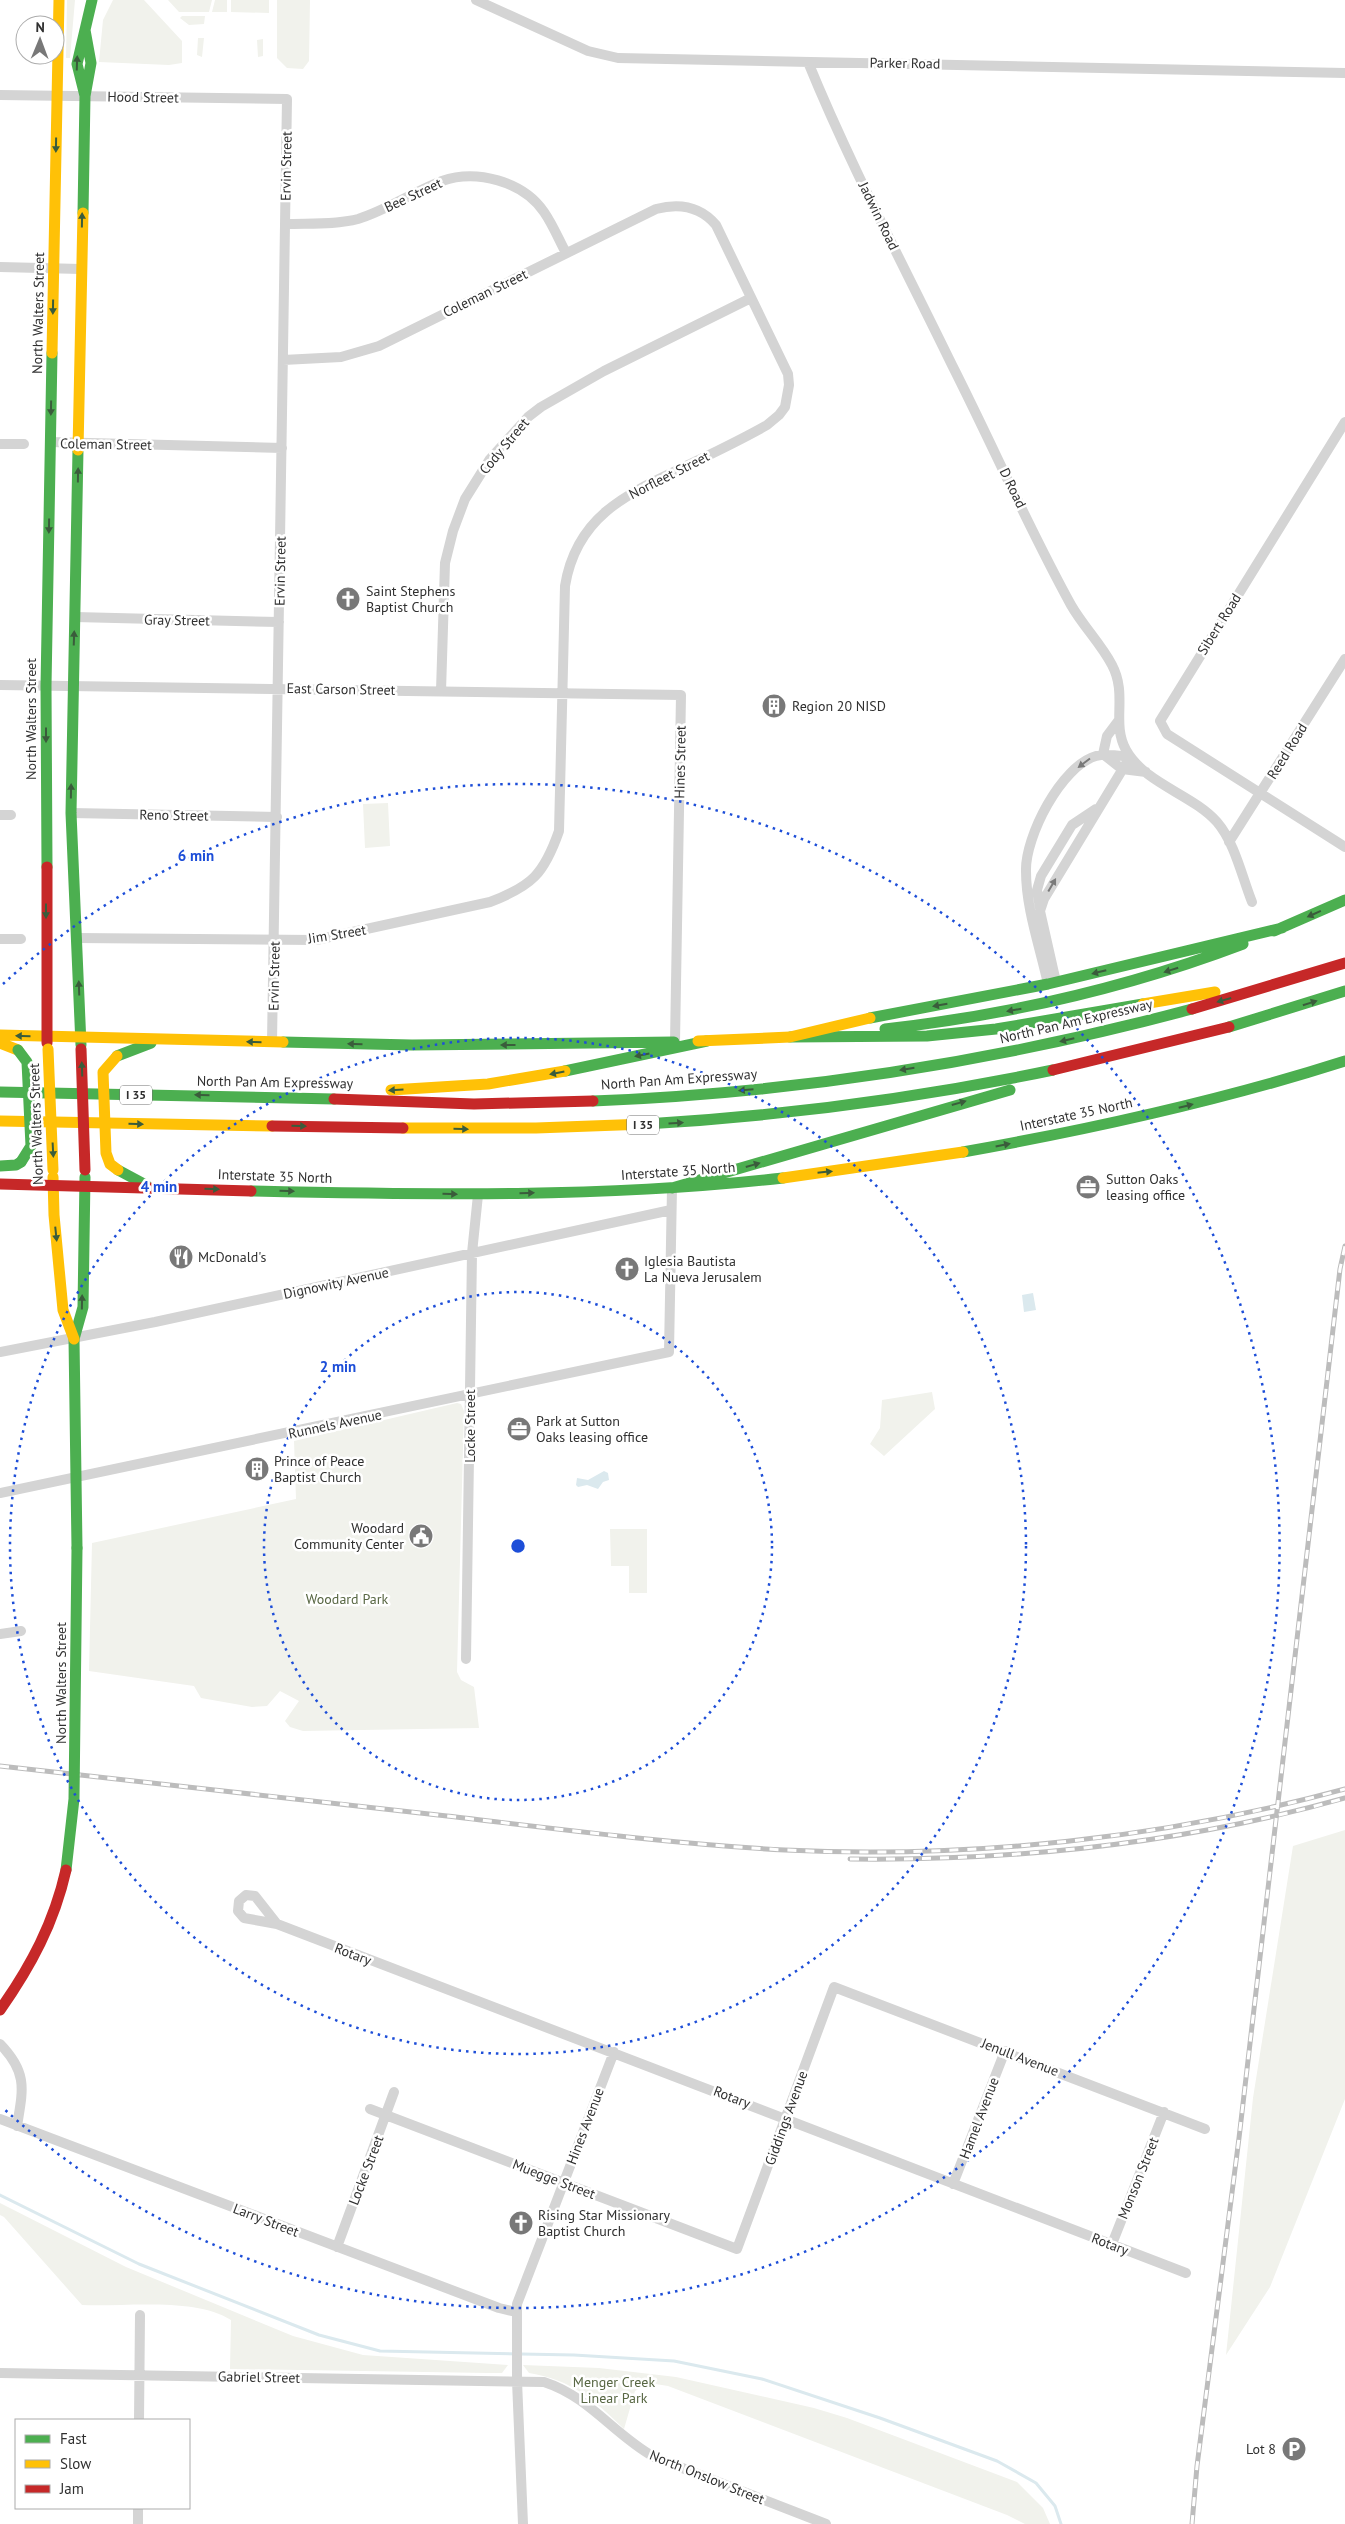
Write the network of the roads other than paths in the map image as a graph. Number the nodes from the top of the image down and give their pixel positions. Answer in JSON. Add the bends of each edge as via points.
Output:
{"nodes":[{"id":1,"x":60,"y":0,"type":"edge"},
{"id":2,"x":92,"y":0,"type":"edge"},
{"id":3,"x":476,"y":0,"type":"edge"},
{"id":4,"x":808,"y":62,"type":"junction"},
{"id":5,"x":1345,"y":73,"type":"edge"},
{"id":6,"x":0,"y":95,"type":"edge"},
{"id":7,"x":57,"y":96,"type":"junction"},
{"id":8,"x":85,"y":96,"type":"junction"},
{"id":9,"x":287,"y":99,"type":"joint"},
{"id":10,"x":682,"y":206,"type":"joint"},
{"id":11,"x":285,"y":224,"type":"junction"},
{"id":12,"x":566,"y":253,"type":"junction"},
{"id":13,"x":0,"y":267,"type":"edge"},
{"id":14,"x":54,"y":268,"type":"junction"},
{"id":15,"x":81,"y":268,"type":"junction"},
{"id":16,"x":751,"y":298,"type":"junction"},
{"id":17,"x":283,"y":360,"type":"junction"},
{"id":18,"x":954,"y":369,"type":"joint"},
{"id":19,"x":1345,"y":422,"type":"edge"},
{"id":20,"x":50,"y":442,"type":"junction"},
{"id":21,"x":78,"y":443,"type":"junction"},
{"id":22,"x":0,"y":444,"type":"edge"},
{"id":23,"x":24,"y":444,"type":"dead end"},
{"id":24,"x":282,"y":448,"type":"junction"},
{"id":25,"x":75,"y":618,"type":"junction"},
{"id":26,"x":279,"y":622,"type":"junction"},
{"id":27,"x":1345,"y":659,"type":"edge"},
{"id":28,"x":0,"y":685,"type":"edge"},
{"id":29,"x":46,"y":686,"type":"junction"},
{"id":30,"x":73,"y":687,"type":"junction"},
{"id":31,"x":278,"y":689,"type":"junction"},
{"id":32,"x":441,"y":690,"type":"junction"},
{"id":33,"x":562,"y":693,"type":"junction"},
{"id":34,"x":681,"y":696,"type":"joint"},
{"id":35,"x":1119,"y":720,"type":"junction"},
{"id":36,"x":1103,"y":754,"type":"junction"},
{"id":37,"x":1130,"y":757,"type":"junction"},
{"id":38,"x":1122,"y":769,"type":"junction"},
{"id":39,"x":1146,"y":772,"type":"junction"},
{"id":40,"x":1260,"y":793,"type":"junction"},
{"id":41,"x":71,"y":813,"type":"junction"},
{"id":42,"x":0,"y":815,"type":"edge"},
{"id":43,"x":11,"y":815,"type":"dead end"},
{"id":44,"x":277,"y":817,"type":"junction"},
{"id":45,"x":559,"y":831,"type":"joint"},
{"id":46,"x":1229,"y":842,"type":"junction"},
{"id":47,"x":1345,"y":847,"type":"edge"},
{"id":48,"x":1345,"y":900,"type":"edge"},
{"id":49,"x":1252,"y":902,"type":"dead end"},
{"id":50,"x":1282,"y":928,"type":"junction"},
{"id":51,"x":77,"y":938,"type":"junction"},
{"id":52,"x":0,"y":939,"type":"edge"},
{"id":53,"x":21,"y":940,"type":"dead end"},
{"id":54,"x":274,"y":940,"type":"junction"},
{"id":55,"x":1342,"y":964,"type":"edge"},
{"id":56,"x":1052,"y":983,"type":"junction"},
{"id":57,"x":1345,"y":991,"type":"edge"},
{"id":58,"x":1275,"y":1014,"type":"junction"},
{"id":59,"x":0,"y":1035,"type":"edge"},
{"id":60,"x":47,"y":1036,"type":"junction"},
{"id":61,"x":81,"y":1037,"type":"junction"},
{"id":62,"x":790,"y":1037,"type":"junction"},
{"id":63,"x":161,"y":1040,"type":"junction"},
{"id":64,"x":707,"y":1041,"type":"junction"},
{"id":65,"x":272,"y":1042,"type":"junction"},
{"id":66,"x":675,"y":1042,"type":"junction"},
{"id":67,"x":0,"y":1043,"type":"edge"},
{"id":68,"x":1345,"y":1061,"type":"edge"},
{"id":69,"x":1118,"y":1066,"type":"dead end"},
{"id":70,"x":1090,"y":1073,"type":"dead end"},
{"id":71,"x":0,"y":1092,"type":"edge"},
{"id":72,"x":251,"y":1096,"type":"junction"},
{"id":73,"x":0,"y":1122,"type":"edge"},
{"id":74,"x":0,"y":1166,"type":"edge"},
{"id":75,"x":0,"y":1184,"type":"edge"},
{"id":76,"x":53,"y":1185,"type":"junction"},
{"id":77,"x":84,"y":1186,"type":"junction"},
{"id":78,"x":150,"y":1187,"type":"junction"},
{"id":79,"x":672,"y":1188,"type":"junction"},
{"id":80,"x":478,"y":1195,"type":"junction"},
{"id":81,"x":671,"y":1210,"type":"junction"},
{"id":82,"x":472,"y":1253,"type":"junction"},
{"id":83,"x":74,"y":1339,"type":"junction"},
{"id":84,"x":0,"y":1352,"type":"edge"},
{"id":85,"x":470,"y":1394,"type":"junction"},
{"id":86,"x":78,"y":1476,"type":"junction"},
{"id":87,"x":0,"y":1493,"type":"edge"},
{"id":88,"x":21,"y":1631,"type":"dead end"},
{"id":89,"x":0,"y":1634,"type":"edge"},
{"id":90,"x":466,"y":1658,"type":"dead end"},
{"id":91,"x":277,"y":1924,"type":"dead end"},
{"id":92,"x":834,"y":1987,"type":"joint"},
{"id":93,"x":0,"y":2010,"type":"edge"},
{"id":94,"x":0,"y":2044,"type":"edge"},
{"id":95,"x":1004,"y":2051,"type":"junction"},
{"id":96,"x":614,"y":2052,"type":"junction"},
{"id":97,"x":394,"y":2092,"type":"dead end"},
{"id":98,"x":370,"y":2109,"type":"dead end"},
{"id":99,"x":1164,"y":2112,"type":"junction"},
{"id":100,"x":386,"y":2115,"type":"junction"},
{"id":101,"x":787,"y":2118,"type":"junction"},
{"id":102,"x":0,"y":2119,"type":"edge"},
{"id":103,"x":17,"y":2126,"type":"junction"},
{"id":104,"x":1205,"y":2130,"type":"dead end"},
{"id":105,"x":563,"y":2183,"type":"junction"},
{"id":106,"x":953,"y":2184,"type":"junction"},
{"id":107,"x":1112,"y":2244,"type":"junction"},
{"id":108,"x":337,"y":2247,"type":"junction"},
{"id":109,"x":737,"y":2249,"type":"joint"},
{"id":110,"x":1186,"y":2273,"type":"dead end"},
{"id":111,"x":516,"y":2312,"type":"junction"},
{"id":112,"x":140,"y":2315,"type":"dead end"},
{"id":113,"x":0,"y":2373,"type":"edge"},
{"id":114,"x":139,"y":2374,"type":"junction"},
{"id":115,"x":517,"y":2381,"type":"junction"},
{"id":116,"x":139,"y":2419,"type":"edge"},
{"id":117,"x":138,"y":2509,"type":"edge"},
{"id":118,"x":800,"y":2514,"type":"junction"},
{"id":119,"x":138,"y":2524,"type":"edge"},
{"id":120,"x":523,"y":2524,"type":"edge"},
{"id":121,"x":795,"y":2524,"type":"edge"},
{"id":122,"x":826,"y":2524,"type":"edge"}],
"edges":[{"from":1,"to":7,"type":"main road","name":"North Walters Street"},
{"from":8,"to":2,"type":"main road","one_way":true,"via":[[76,74],[77,50]]},
{"from":3,"to":4,"type":"street","name":"Parker Road","via":[[603,56]]},
{"from":4,"to":5,"type":"street","name":"Parker Road"},
{"from":4,"to":18,"type":"street","name":"Jadwin Road","via":[[862,183]]},
{"from":6,"to":7,"type":"street","name":"Hood Street"},
{"from":7,"to":8,"type":"street","name":"Hood Street"},
{"from":7,"to":14,"type":"main road","name":"North Walters Street","one_way":true},
{"from":8,"to":9,"type":"street","name":"Hood Street"},
{"from":15,"to":8,"type":"main road","name":"North Walters Street","one_way":true},
{"from":9,"to":11,"type":"street","name":"Ervin Street"},
{"from":10,"to":12,"type":"street","name":"Coleman Street","via":[[656,209]]},
{"from":10,"to":16,"type":"street","name":"Norfleet Street","via":[[701,212],[716,225]]},
{"from":11,"to":12,"type":"street","name":"Bee Street","via":[[356,219],[441,182],[480,176],[512,186],[537,204]]},
{"from":11,"to":17,"type":"street","name":"Ervin Street"},
{"from":12,"to":17,"type":"street","name":"Coleman Street","via":[[361,353]]},
{"from":13,"to":14,"type":"street"},
{"from":14,"to":15,"type":"street"},
{"from":14,"to":20,"type":"main road","name":"North Walters Street","one_way":true},
{"from":15,"to":21,"type":"main road","name":"North Walters Street"},
{"from":16,"to":32,"type":"street","name":"Cody Street","via":[[604,371],[541,407],[490,459],[465,499],[445,563]]},
{"from":16,"to":33,"type":"street","name":"Norfleet Street","via":[[788,374],[785,407],[779,415],[749,435],[638,488],[606,510],[590,528],[571,559],[565,586]]},
{"from":17,"to":24,"type":"street","name":"Ervin Street"},
{"from":18,"to":35,"type":"street","name":"D Road","via":[[1072,606],[1117,674],[1121,695]]},
{"from":19,"to":40,"type":"street","name":"Sibert Road","via":[[1160,721],[1166,734]]},
{"from":20,"to":21,"type":"street","name":"Coleman Street"},
{"from":20,"to":29,"type":"main road","name":"North Walters Street","one_way":true},
{"from":21,"to":24,"type":"street","name":"Coleman Street"},
{"from":25,"to":21,"type":"main road","name":"North Walters Street","one_way":true},
{"from":22,"to":23,"type":"street"},
{"from":24,"to":26,"type":"street","name":"Ervin Street"},
{"from":25,"to":26,"type":"street","name":"Gray Street"},
{"from":30,"to":25,"type":"main road","name":"North Walters Street","one_way":true},
{"from":26,"to":31,"type":"street","name":"Ervin Street"},
{"from":27,"to":40,"type":"street","name":"Reed Road"},
{"from":28,"to":29,"type":"street","name":"East Carson Street"},
{"from":29,"to":30,"type":"street","name":"East Carson Street"},
{"from":29,"to":60,"type":"main road","name":"North Walters Street","one_way":true},
{"from":30,"to":31,"type":"street","name":"East Carson Street"},
{"from":41,"to":30,"type":"main road","name":"North Walters Street","one_way":true},
{"from":31,"to":32,"type":"street","name":"East Carson Street"},
{"from":31,"to":44,"type":"street","name":"Ervin Street"},
{"from":32,"to":33,"type":"street","name":"East Carson Street"},
{"from":33,"to":34,"type":"street","name":"East Carson Street"},
{"from":33,"to":45,"type":"street","name":"Norfleet Street"},
{"from":34,"to":66,"type":"street","name":"Hines Street"},
{"from":35,"to":36,"type":"street","via":[[1107,736]]},
{"from":35,"to":37,"type":"street","via":[[1124,746]]},
{"from":36,"to":37,"type":"street"},
{"from":36,"to":38,"type":"street"},
{"from":36,"to":56,"type":"street","one_way":true,"via":[[1094,756],[1063,779],[1031,840],[1026,870],[1028,893]]},
{"from":37,"to":38,"type":"street"},
{"from":37,"to":39,"type":"street"},
{"from":38,"to":39,"type":"street"},
{"from":56,"to":38,"type":"street","one_way":true,"via":[[1037,890],[1041,876],[1072,825],[1099,807]]},
{"from":39,"to":46,"type":"street","via":[[1196,804],[1217,823]]},
{"from":40,"to":46,"type":"street","name":"Reed Road"},
{"from":40,"to":47,"type":"street"},
{"from":41,"to":44,"type":"street","name":"Reno Street"},
{"from":41,"to":51,"type":"main road","name":"North Walters Street"},
{"from":42,"to":43,"type":"street"},
{"from":44,"to":54,"type":"street","name":"Ervin Street"},
{"from":45,"to":54,"type":"street","name":"Jim Street","via":[[542,870],[528,884],[490,902],[340,936],[316,940]]},
{"from":46,"to":49,"type":"street"},
{"from":48,"to":50,"type":"main road","one_way":true},
{"from":50,"to":56,"type":"main road","one_way":true},
{"from":50,"to":62,"type":"main road","one_way":true,"via":[[1204,960],[1032,1007],[928,1025]]},
{"from":51,"to":54,"type":"street","name":"Jim Street"},
{"from":61,"to":51,"type":"main road","name":"North Walters Street","one_way":true},
{"from":52,"to":53,"type":"street"},
{"from":54,"to":65,"type":"street","name":"Ervin Street"},
{"from":55,"to":62,"type":"main road","via":[[1196,996],[996,1029],[927,1036]]},
{"from":55,"to":72,"type":"main road","name":"North Pan Am Expressway","number":"I 35","one_way":true,"via":[[1196,1008],[1066,1040],[965,1060],[828,1080],[667,1097],[502,1104]]},
{"from":56,"to":62,"type":"main road","one_way":true,"via":[[882,1015]]},
{"from":58,"to":57,"type":"main road","number":"I 35","one_way":true},
{"from":58,"to":69,"type":"main road","via":[[1225,1037]]},
{"from":73,"to":58,"type":"main road","number":"I 35","one_way":true,"via":[[500,1130],[706,1121],[860,1104],[1008,1080],[1161,1045]]},
{"from":60,"to":59,"type":"main road","one_way":true},
{"from":60,"to":61,"type":"main road"},
{"from":60,"to":76,"type":"main road","name":"North Walters Street","one_way":true,"bridge":true},
{"from":61,"to":63,"type":"main road"},
{"from":77,"to":61,"type":"main road","name":"North Walters Street","one_way":true,"bridge":true},
{"from":62,"to":64,"type":"main road"},
{"from":65,"to":63,"type":"main road","one_way":true},
{"from":63,"to":78,"type":"main road","bridge":true,"via":[[117,1056],[103,1072],[106,1153],[110,1164]]},
{"from":64,"to":66,"type":"main road"},
{"from":64,"to":72,"type":"main road","one_way":true,"via":[[563,1072],[488,1084]]},
{"from":66,"to":65,"type":"main road","one_way":true,"via":[[412,1045]]},
{"from":67,"to":74,"type":"main road","bridge":true,"via":[[18,1050],[27,1062],[31,1146],[21,1162]]},
{"from":79,"to":68,"type":"main road","name":"Interstate 35 North","one_way":true,"via":[[855,1169],[971,1151],[1110,1124],[1300,1076]]},
{"from":79,"to":70,"type":"main road","one_way":true,"via":[[960,1103]]},
{"from":72,"to":71,"type":"main road","name":"North Pan Am Expressway","number":"I 35","one_way":true},
{"from":75,"to":76,"type":"main road","name":"Interstate 35 North"},
{"from":76,"to":77,"type":"main road","name":"Interstate 35 North"},
{"from":76,"to":83,"type":"main road","name":"North Walters Street","one_way":true,"via":[[63,1310]]},
{"from":77,"to":78,"type":"main road","name":"Interstate 35 North"},
{"from":83,"to":77,"type":"main road","name":"North Walters Street","one_way":true,"via":[[83,1307]]},
{"from":78,"to":80,"type":"main road","name":"Interstate 35 North","one_way":true},
{"from":80,"to":79,"type":"main road","name":"Interstate 35 North","one_way":true},
{"from":79,"to":81,"type":"street"},
{"from":80,"to":82,"type":"street","name":"Locke Street"},
{"from":81,"to":82,"type":"street","name":"Dignowity Avenue"},
{"from":81,"to":85,"type":"street","name":"Runnels Avenue","via":[[668,1352]]},
{"from":82,"to":83,"type":"street","name":"Dignowity Avenue"},
{"from":82,"to":85,"type":"street","name":"Locke Street"},
{"from":83,"to":84,"type":"street","name":"Dignowity Avenue"},
{"from":83,"to":86,"type":"main road","name":"North Walters Street"},
{"from":85,"to":86,"type":"street","name":"Runnels Avenue"},
{"from":85,"to":90,"type":"street","name":"Locke Street"},
{"from":86,"to":87,"type":"street","name":"Runnels Avenue"},
{"from":86,"to":93,"type":"main road","name":"North Walters Street","bridge":true,"via":[[76,1796],[71,1851],[59,1904],[50,1927],[24,1977]]},
{"from":88,"to":89,"type":"street"},
{"from":91,"to":96,"type":"street","name":"Rotary"},
{"from":92,"to":95,"type":"street","name":"Jenull Avenue"},
{"from":92,"to":101,"type":"street","name":"Giddings Avenue"},
{"from":94,"to":103,"type":"street","via":[[12,2056],[21,2075]]},
{"from":95,"to":99,"type":"street","name":"Jenull Avenue"},
{"from":95,"to":106,"type":"street","name":"Hamel Avenue"},
{"from":96,"to":101,"type":"street","name":"Rotary"},
{"from":96,"to":105,"type":"street","name":"Hines Avenue"},
{"from":97,"to":100,"type":"street","name":"Locke Street"},
{"from":98,"to":100,"type":"street","name":"Muegge Street"},
{"from":99,"to":104,"type":"street","name":"Jenull Avenue"},
{"from":99,"to":107,"type":"street","name":"Monson Street"},
{"from":100,"to":105,"type":"street","name":"Muegge Street"},
{"from":100,"to":108,"type":"street","name":"Locke Street"},
{"from":101,"to":106,"type":"street","name":"Rotary"},
{"from":101,"to":109,"type":"street","name":"Giddings Avenue"},
{"from":102,"to":103,"type":"street","name":"Larry Street"},
{"from":103,"to":108,"type":"street","name":"Larry Street"},
{"from":105,"to":109,"type":"street","name":"Muegge Street"},
{"from":105,"to":111,"type":"street","name":"Hines Avenue"},
{"from":106,"to":107,"type":"street","name":"Rotary"},
{"from":107,"to":110,"type":"street","name":"Rotary"},
{"from":108,"to":111,"type":"street","name":"Larry Street"},
{"from":111,"to":115,"type":"street"},
{"from":112,"to":114,"type":"street"},
{"from":113,"to":114,"type":"street","name":"Gabriel Street"},
{"from":114,"to":115,"type":"street","name":"Gabriel Street"},
{"from":114,"to":116,"type":"street"},
{"from":115,"to":118,"type":"street","name":"North Onslow Street","via":[[544,2382],[566,2390],[654,2457]]},
{"from":115,"to":120,"type":"street"},
{"from":117,"to":119,"type":"street"},
{"from":118,"to":121,"type":"street"},
{"from":118,"to":122,"type":"street","name":"North Onslow Street"}]}
